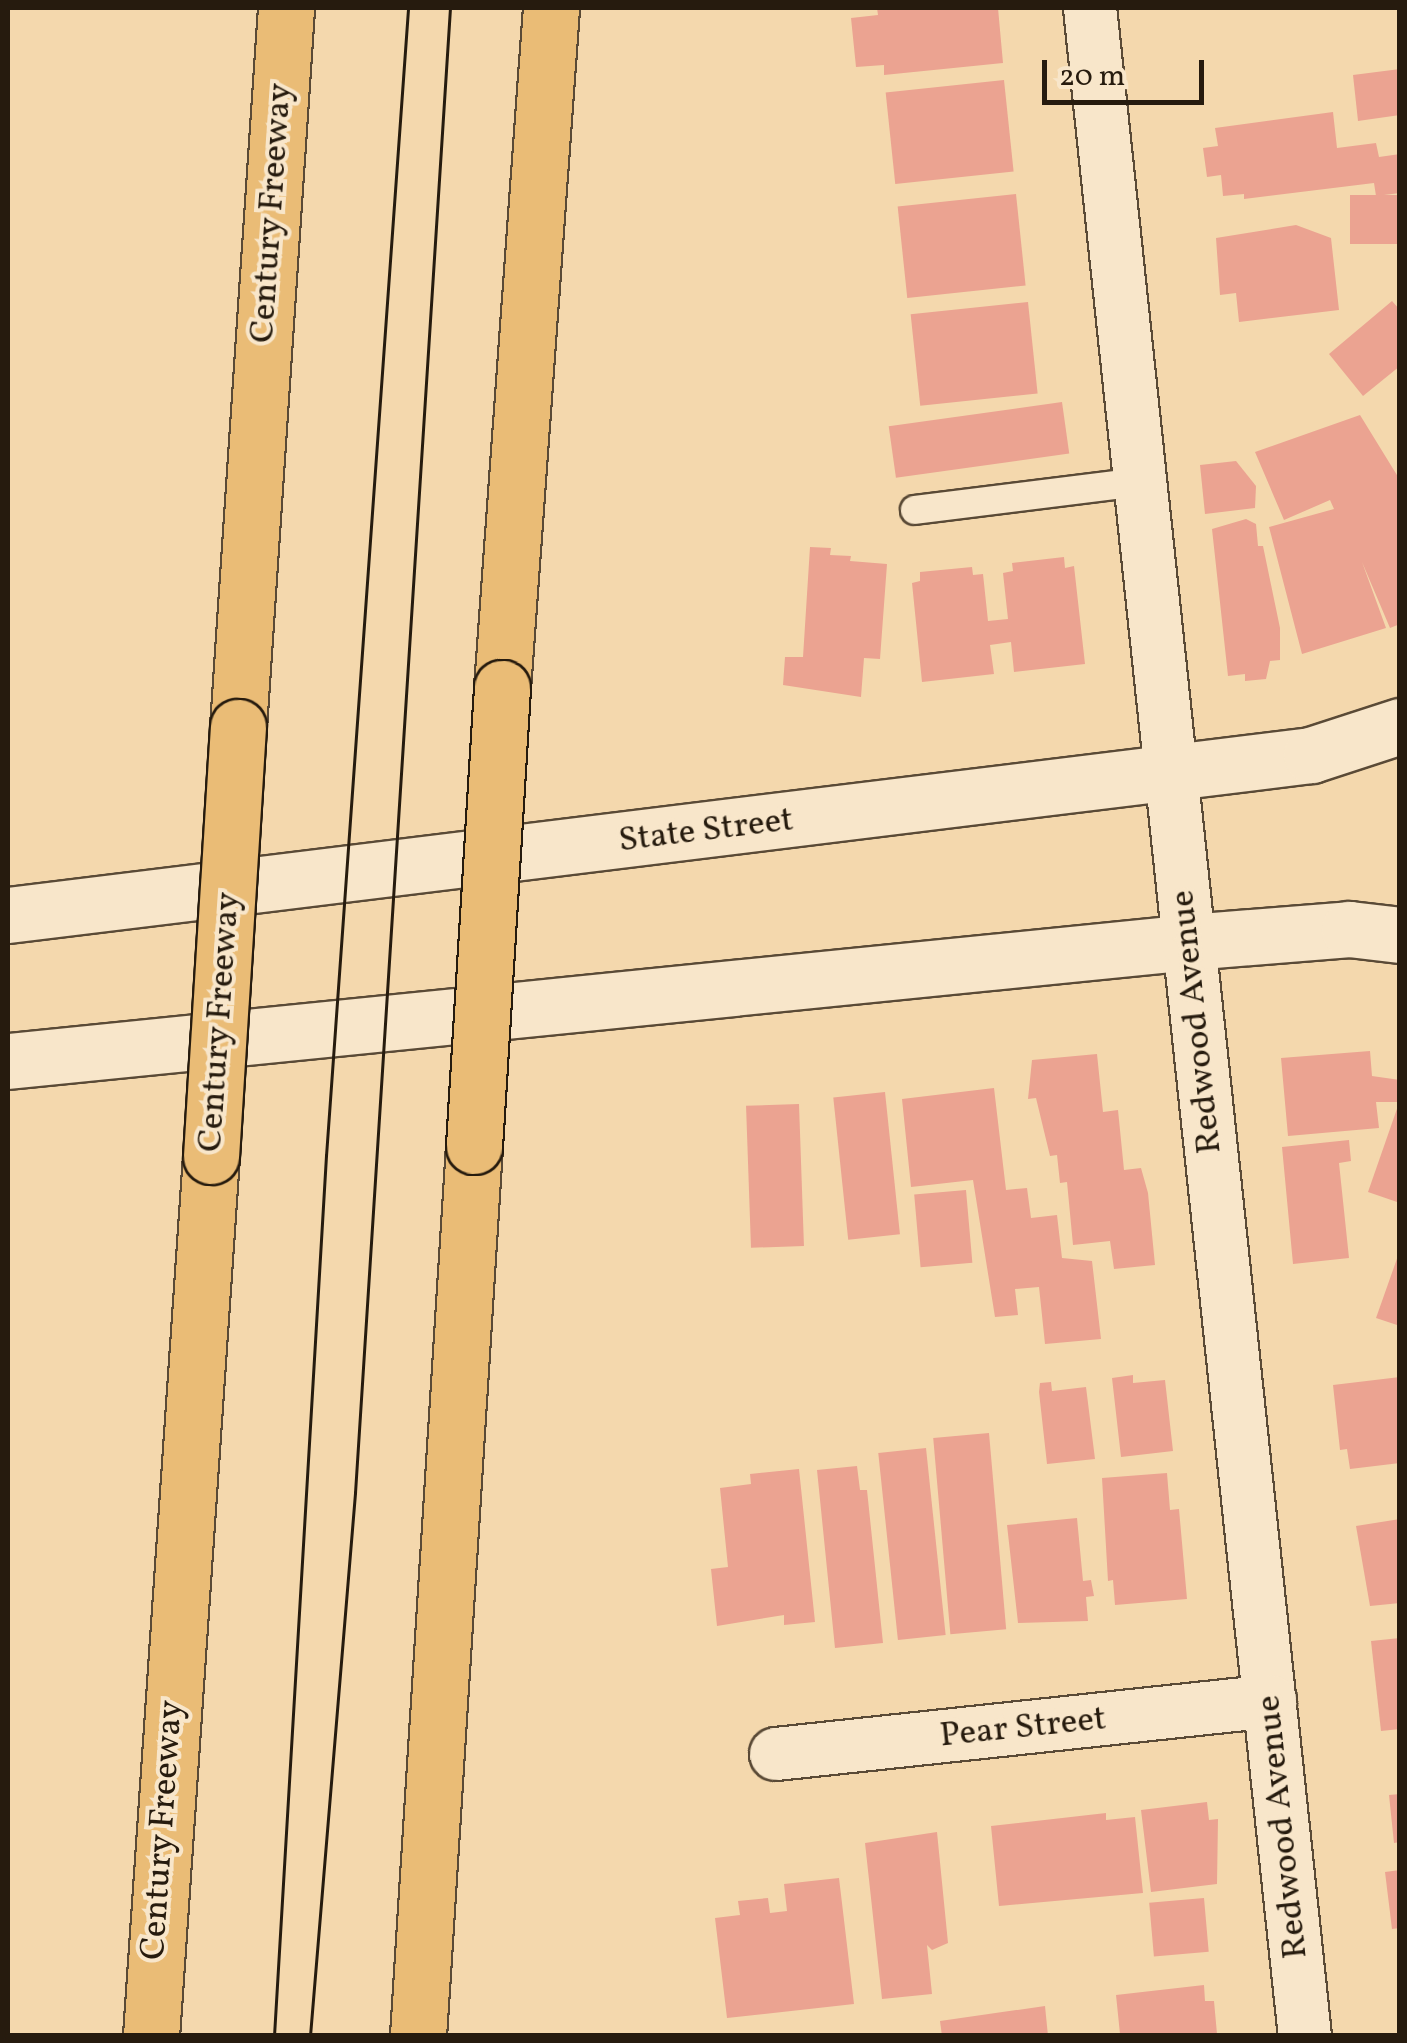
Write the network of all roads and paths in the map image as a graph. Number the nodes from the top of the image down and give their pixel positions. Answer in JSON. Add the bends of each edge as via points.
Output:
{"nodes":[{"id":1,"x":286,"y":8,"type":"edge"},
{"id":2,"x":551,"y":8,"type":"edge"},
{"id":3,"x":1090,"y":8,"type":"edge"},
{"id":4,"x":1140,"y":482,"type":"junction"},
{"id":5,"x":915,"y":510,"type":"dead end"},
{"id":6,"x":1400,"y":726,"type":"edge"},
{"id":7,"x":1171,"y":774,"type":"junction"},
{"id":8,"x":8,"y":915,"type":"edge"},
{"id":9,"x":1400,"y":935,"type":"edge"},
{"id":10,"x":1189,"y":942,"type":"junction"},
{"id":11,"x":8,"y":1061,"type":"edge"},
{"id":12,"x":1270,"y":1701,"type":"junction"},
{"id":13,"x":776,"y":1754,"type":"dead end"},
{"id":14,"x":150,"y":2036,"type":"edge"},
{"id":15,"x":418,"y":2036,"type":"edge"},
{"id":16,"x":1305,"y":2036,"type":"edge"}],
"edges":[{"from":1,"to":14,"type":"highway","name":"Century Freeway","bridge":true},
{"from":2,"to":15,"type":"highway","bridge":true},
{"from":3,"to":4,"type":"street","name":"Redwood Avenue"},
{"from":4,"to":5,"type":"lane"},
{"from":4,"to":7,"type":"street","name":"Redwood Avenue"},
{"from":6,"to":7,"type":"main road","name":"State Street","via":[[1312,755]]},
{"from":7,"to":8,"type":"main road","name":"State Street"},
{"from":7,"to":10,"type":"street","name":"Redwood Avenue"},
{"from":9,"to":10,"type":"main road","via":[[1349,928]]},
{"from":10,"to":11,"type":"main road"},
{"from":10,"to":12,"type":"street","name":"Redwood Avenue"},
{"from":12,"to":13,"type":"street","name":"Pear Street"},
{"from":12,"to":16,"type":"street","name":"Redwood Avenue"}]}
